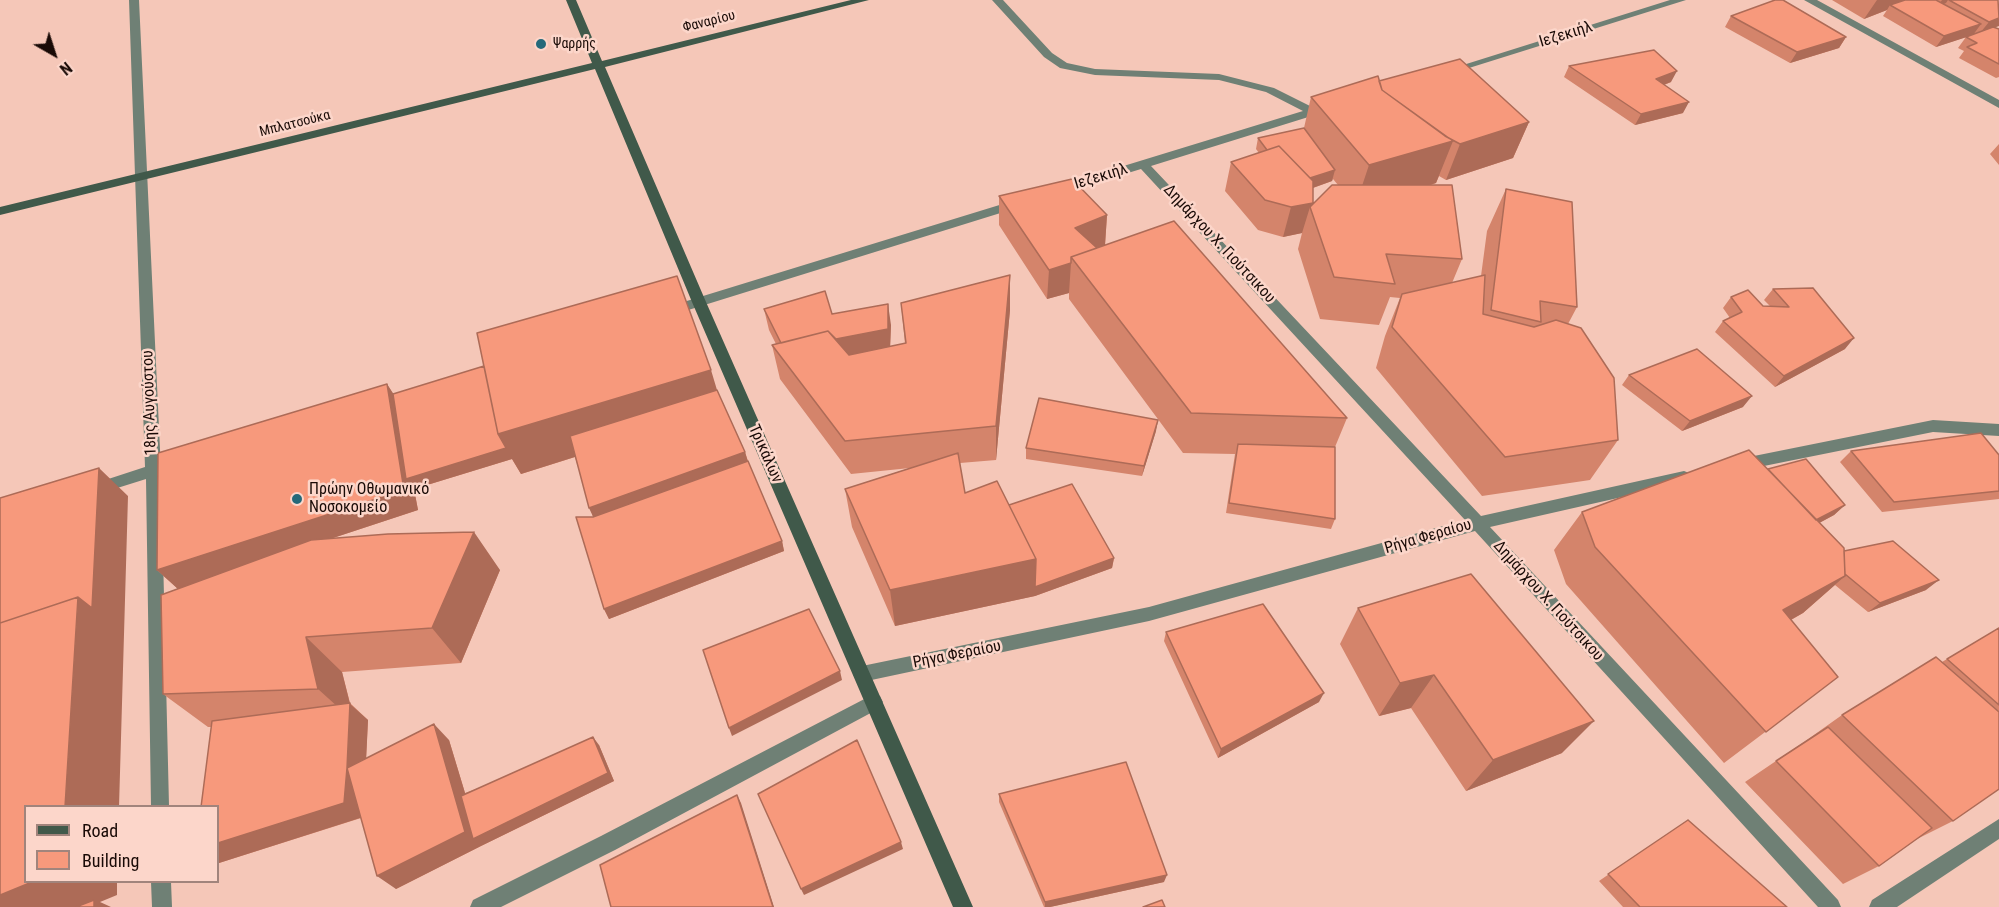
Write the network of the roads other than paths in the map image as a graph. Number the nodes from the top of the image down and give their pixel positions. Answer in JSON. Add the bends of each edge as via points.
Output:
{"nodes":[{"id":1,"x":134,"y":0,"type":"edge"},
{"id":2,"x":571,"y":0,"type":"edge"},
{"id":3,"x":864,"y":0,"type":"edge"},
{"id":4,"x":997,"y":0,"type":"edge"},
{"id":5,"x":1681,"y":0,"type":"edge"},
{"id":6,"x":1809,"y":0,"type":"edge"},
{"id":7,"x":597,"y":65,"type":"junction"},
{"id":8,"x":1436,"y":75,"type":"edge"},
{"id":9,"x":1999,"y":91,"type":"edge"},
{"id":10,"x":1983,"y":96,"type":"junction"},
{"id":11,"x":1336,"y":105,"type":"edge"},
{"id":12,"x":1999,"y":105,"type":"edge"},
{"id":13,"x":1314,"y":112,"type":"junction"},
{"id":14,"x":1143,"y":164,"type":"junction"},
{"id":15,"x":141,"y":177,"type":"junction"},
{"id":16,"x":1052,"y":193,"type":"edge"},
{"id":17,"x":1029,"y":200,"type":"edge"},
{"id":18,"x":0,"y":211,"type":"edge"},
{"id":19,"x":699,"y":302,"type":"junction"},
{"id":20,"x":654,"y":316,"type":"edge"},
{"id":21,"x":1999,"y":430,"type":"edge"},
{"id":22,"x":1721,"y":469,"type":"edge"},
{"id":23,"x":153,"y":471,"type":"junction"},
{"id":24,"x":1698,"y":474,"type":"edge"},
{"id":25,"x":76,"y":494,"type":"edge"},
{"id":26,"x":1477,"y":523,"type":"junction"},
{"id":27,"x":862,"y":674,"type":"junction"},
{"id":28,"x":874,"y":702,"type":"junction"},
{"id":29,"x":160,"y":805,"type":"edge"},
{"id":30,"x":1999,"y":828,"type":"edge"},
{"id":31,"x":161,"y":883,"type":"edge"},
{"id":32,"x":162,"y":907,"type":"edge"},
{"id":33,"x":480,"y":907,"type":"edge"},
{"id":34,"x":963,"y":907,"type":"edge"},
{"id":35,"x":1831,"y":907,"type":"edge"},
{"id":36,"x":1879,"y":907,"type":"edge"}],
"edges":[{"from":1,"to":15,"type":"street","name":"18ης Αυγούστου"},
{"from":2,"to":7,"type":"main road","name":"Τρικάλων"},
{"from":3,"to":7,"type":"main road","name":"Φαναρίου"},
{"from":4,"to":13,"type":"street","via":[[1048,55],[1064,66],[1095,72],[1219,77],[1270,90]]},
{"from":5,"to":8,"type":"street","name":"Ιεζεκιήλ"},
{"from":6,"to":10,"type":"street"},
{"from":7,"to":15,"type":"main road","name":"Μπλατσούκα"},
{"from":7,"to":19,"type":"main road","name":"Τρικάλων"},
{"from":9,"to":10,"type":"street"},
{"from":10,"to":12,"type":"street"},
{"from":11,"to":13,"type":"street","name":"Ιεζεκιήλ"},
{"from":13,"to":14,"type":"street","name":"Ιεζεκιήλ"},
{"from":14,"to":16,"type":"street","name":"Ιεζεκιήλ"},
{"from":14,"to":26,"type":"street","name":"Δημάρχου Χ. Γιούτσικου"},
{"from":15,"to":18,"type":"main road","name":"Μπλατσούκα"},
{"from":15,"to":23,"type":"street","name":"18ης Αυγούστου"},
{"from":17,"to":19,"type":"street"},
{"from":19,"to":20,"type":"street"},
{"from":19,"to":27,"type":"main road","name":"Τρικάλων"},
{"from":21,"to":22,"type":"street","via":[[1924,427]]},
{"from":23,"to":25,"type":"street"},
{"from":23,"to":29,"type":"street","name":"18ης Αυγούστου"},
{"from":24,"to":26,"type":"street","name":"Ρήγα Φεραίου"},
{"from":26,"to":27,"type":"street","name":"Ρήγα Φεραίου","via":[[1160,612]]},
{"from":26,"to":35,"type":"street","name":"Δημάρχου Χ. Γιούτσικου"},
{"from":27,"to":28,"type":"main road","name":"Τρικάλων"},
{"from":28,"to":33,"type":"street"},
{"from":28,"to":34,"type":"main road","name":"Τρικάλων"},
{"from":30,"to":36,"type":"street"},
{"from":31,"to":32,"type":"street"}]}
